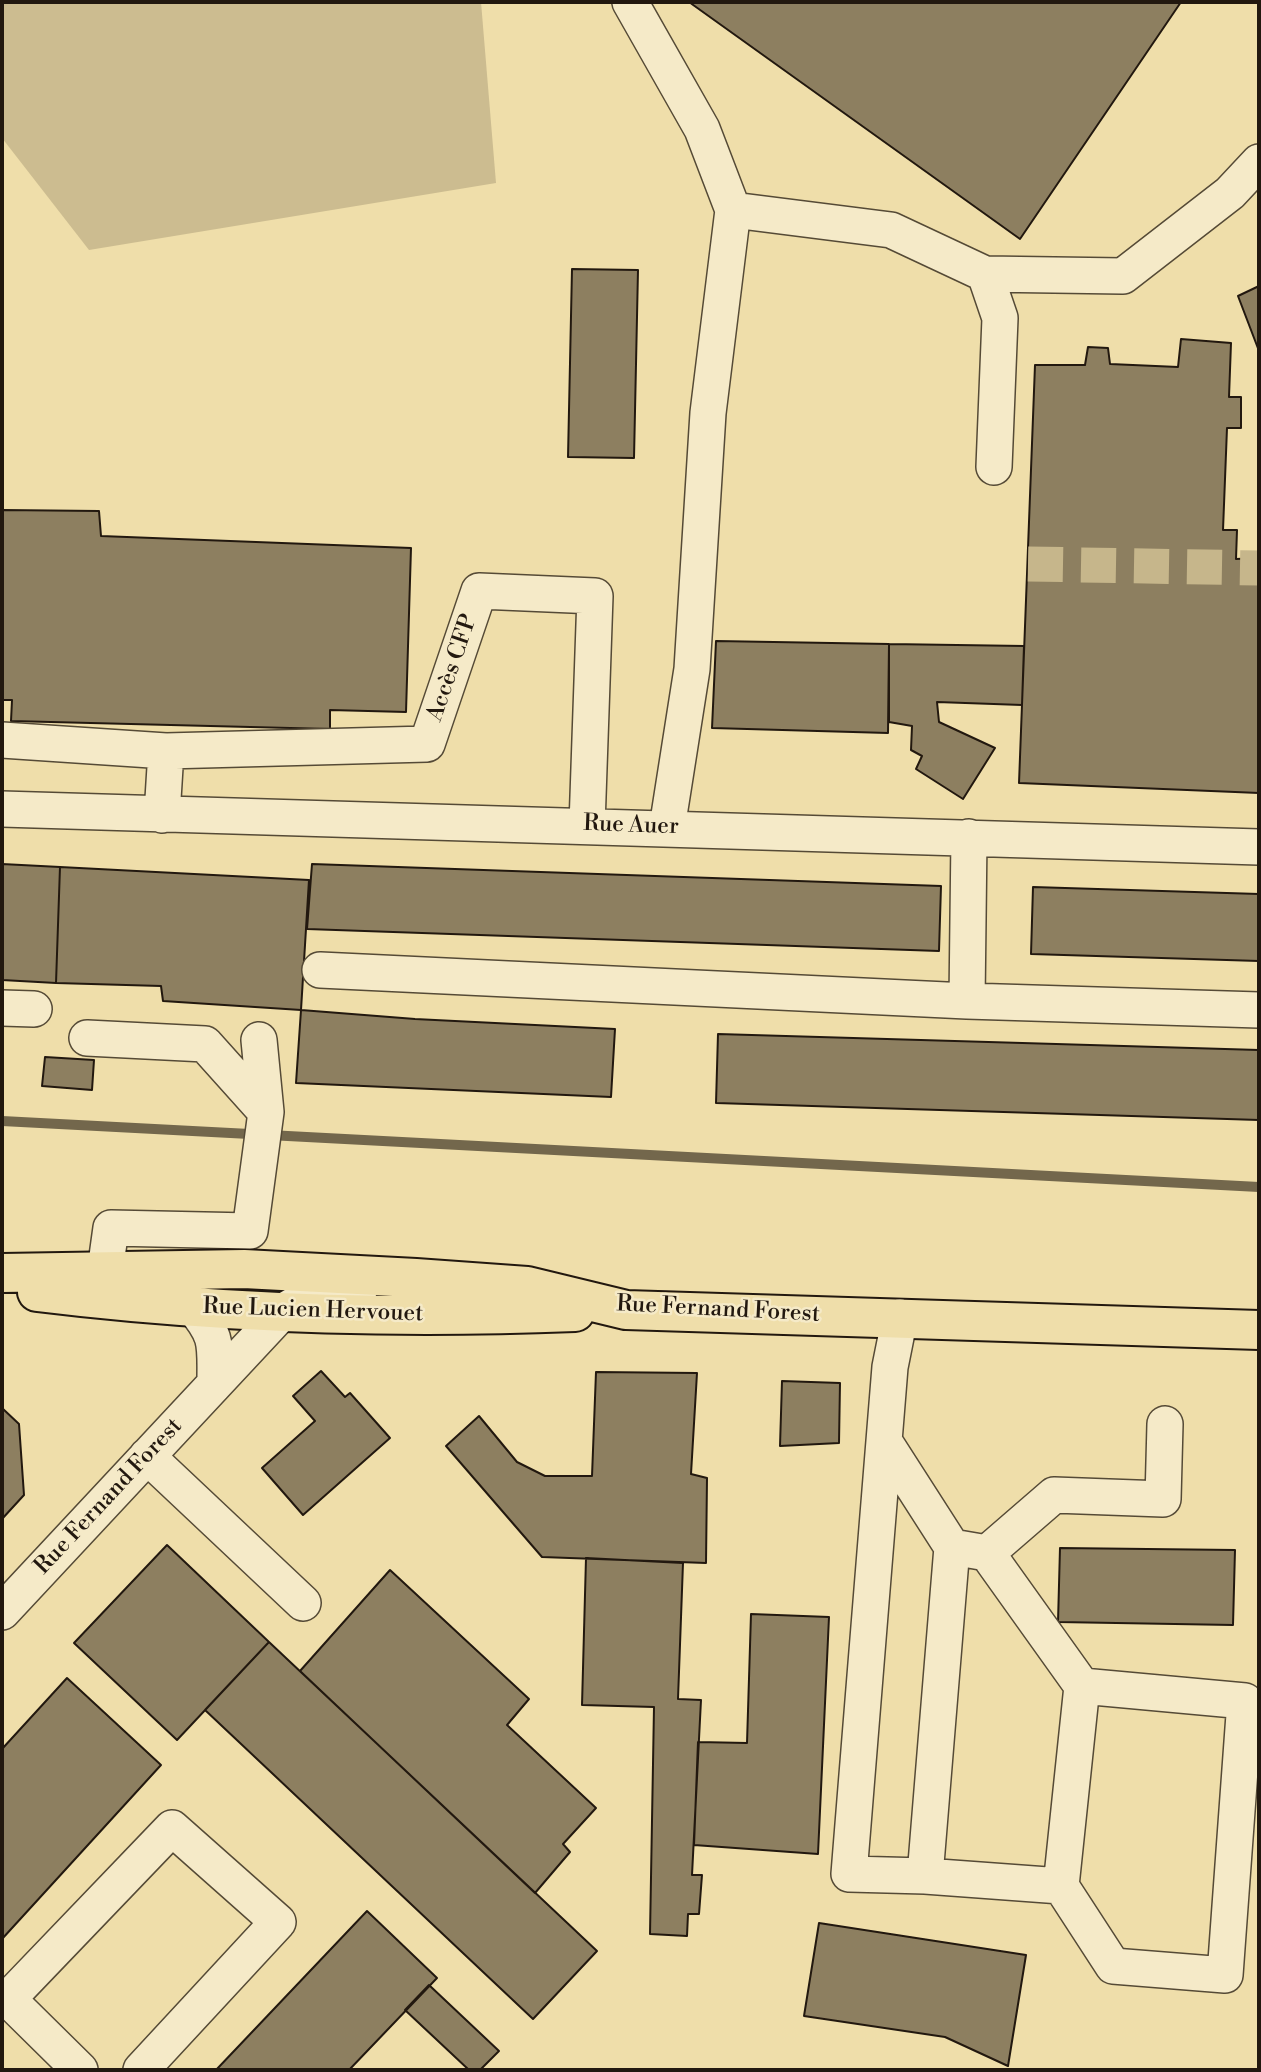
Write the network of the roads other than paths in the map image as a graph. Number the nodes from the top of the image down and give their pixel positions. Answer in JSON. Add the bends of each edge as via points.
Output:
{"nodes":[{"id":1,"x":629,"y":2,"type":"edge"},
{"id":2,"x":1259,"y":162,"type":"edge"},
{"id":3,"x":733,"y":210,"type":"junction"},
{"id":4,"x":985,"y":274,"type":"junction"},
{"id":5,"x":994,"y":467,"type":"dead end"},
{"id":6,"x":2,"y":740,"type":"edge"},
{"id":7,"x":166,"y":751,"type":"junction"},
{"id":8,"x":2,"y":809,"type":"edge"},
{"id":9,"x":162,"y":815,"type":"junction"},
{"id":10,"x":587,"y":825,"type":"junction"},
{"id":11,"x":667,"y":828,"type":"junction"},
{"id":12,"x":968,"y":837,"type":"junction"},
{"id":13,"x":1259,"y":847,"type":"edge"},
{"id":14,"x":320,"y":970,"type":"dead end"},
{"id":15,"x":967,"y":1001,"type":"junction"},
{"id":16,"x":1259,"y":1010,"type":"edge"},
{"id":17,"x":87,"y":1038,"type":"dead end"},
{"id":18,"x":259,"y":1040,"type":"dead end"},
{"id":19,"x":265,"y":1112,"type":"junction"},
{"id":20,"x":106,"y":1271,"type":"junction"},
{"id":21,"x":2,"y":1273,"type":"edge"},
{"id":22,"x":415,"y":1278,"type":"junction"},
{"id":23,"x":2,"y":1288,"type":"edge"},
{"id":24,"x":193,"y":1307,"type":"junction"},
{"id":25,"x":626,"y":1310,"type":"junction"},
{"id":26,"x":282,"y":1312,"type":"junction"},
{"id":27,"x":900,"y":1318,"type":"junction"},
{"id":28,"x":1259,"y":1330,"type":"edge"},
{"id":29,"x":215,"y":1381,"type":"junction"},
{"id":30,"x":1165,"y":1423,"type":"dead end"},
{"id":31,"x":884,"y":1441,"type":"junction"},
{"id":32,"x":147,"y":1456,"type":"junction"},
{"id":33,"x":952,"y":1547,"type":"junction"},
{"id":34,"x":987,"y":1553,"type":"junction"},
{"id":35,"x":303,"y":1603,"type":"dead end"},
{"id":36,"x":2,"y":1612,"type":"edge"},
{"id":37,"x":1082,"y":1686,"type":"junction"},
{"id":38,"x":925,"y":1876,"type":"junction"},
{"id":39,"x":1061,"y":1886,"type":"junction"},
{"id":40,"x":5,"y":1999,"type":"edge"},
{"id":41,"x":80,"y":2070,"type":"edge"},
{"id":42,"x":141,"y":2070,"type":"edge"}],
"edges":[{"from":1,"to":3,"type":"street","via":[[702,129]]},
{"from":2,"to":4,"type":"street","via":[[1230,193],[1123,276]]},
{"from":3,"to":4,"type":"street","via":[[891,230]]},
{"from":3,"to":11,"type":"street","via":[[708,413],[692,669]]},
{"from":4,"to":5,"type":"street","via":[[1000,318]]},
{"from":6,"to":7,"type":"street","name":"Accès CFP"},
{"from":7,"to":9,"type":"street"},
{"from":7,"to":10,"type":"street","name":"Accès CFP","via":[[427,744],[479,591],[594,596]]},
{"from":8,"to":9,"type":"street","name":"Rue Auer"},
{"from":9,"to":10,"type":"street","name":"Rue Auer"},
{"from":10,"to":11,"type":"street","name":"Rue Auer"},
{"from":11,"to":12,"type":"street","name":"Rue Auer"},
{"from":12,"to":13,"type":"street","name":"Rue Auer"},
{"from":12,"to":15,"type":"street"},
{"from":14,"to":15,"type":"street"},
{"from":15,"to":16,"type":"street"},
{"from":17,"to":19,"type":"street","via":[[205,1044]]},
{"from":18,"to":19,"type":"street"},
{"from":19,"to":20,"type":"street","via":[[250,1231],[111,1228]]},
{"from":20,"to":21,"type":"main road","name":"Rue Lucien Hervouet"},
{"from":20,"to":22,"type":"main road","name":"Rue Lucien Hervouet","via":[[244,1269]]},
{"from":22,"to":25,"type":"main road","name":"Rue Fernand Forest","via":[[527,1286]]},
{"from":22,"to":26,"type":"street","name":"Rue Fernand Forest","via":[[320,1290]]},
{"from":23,"to":24,"type":"main road","name":"Rue Lucien Hervouet"},
{"from":24,"to":26,"type":"main road","name":"Rue Lucien Hervouet"},
{"from":24,"to":29,"type":"street","via":[[211,1328]]},
{"from":25,"to":26,"type":"main road","name":"Rue Lucien Hervouet","via":[[498,1315]]},
{"from":25,"to":27,"type":"main road","name":"Rue Fernand Forest"},
{"from":26,"to":29,"type":"street","name":"Rue Fernand Forest"},
{"from":27,"to":28,"type":"main road","name":"Rue Fernand Forest"},
{"from":27,"to":31,"type":"street","via":[[890,1367]]},
{"from":29,"to":32,"type":"street","name":"Rue Fernand Forest"},
{"from":30,"to":34,"type":"street","via":[[1163,1499],[1054,1495]]},
{"from":31,"to":33,"type":"street"},
{"from":31,"to":38,"type":"street","via":[[849,1874]]},
{"from":32,"to":35,"type":"street"},
{"from":32,"to":36,"type":"street","name":"Rue Fernand Forest"},
{"from":33,"to":34,"type":"street"},
{"from":33,"to":38,"type":"street"},
{"from":34,"to":37,"type":"street"},
{"from":37,"to":39,"type":"street"},
{"from":37,"to":39,"type":"street","via":[[1245,1701],[1225,1975],[1113,1966]]},
{"from":38,"to":39,"type":"street"},
{"from":40,"to":41,"type":"street"},
{"from":40,"to":42,"type":"street","via":[[172,1828],[278,1922]]}]}
